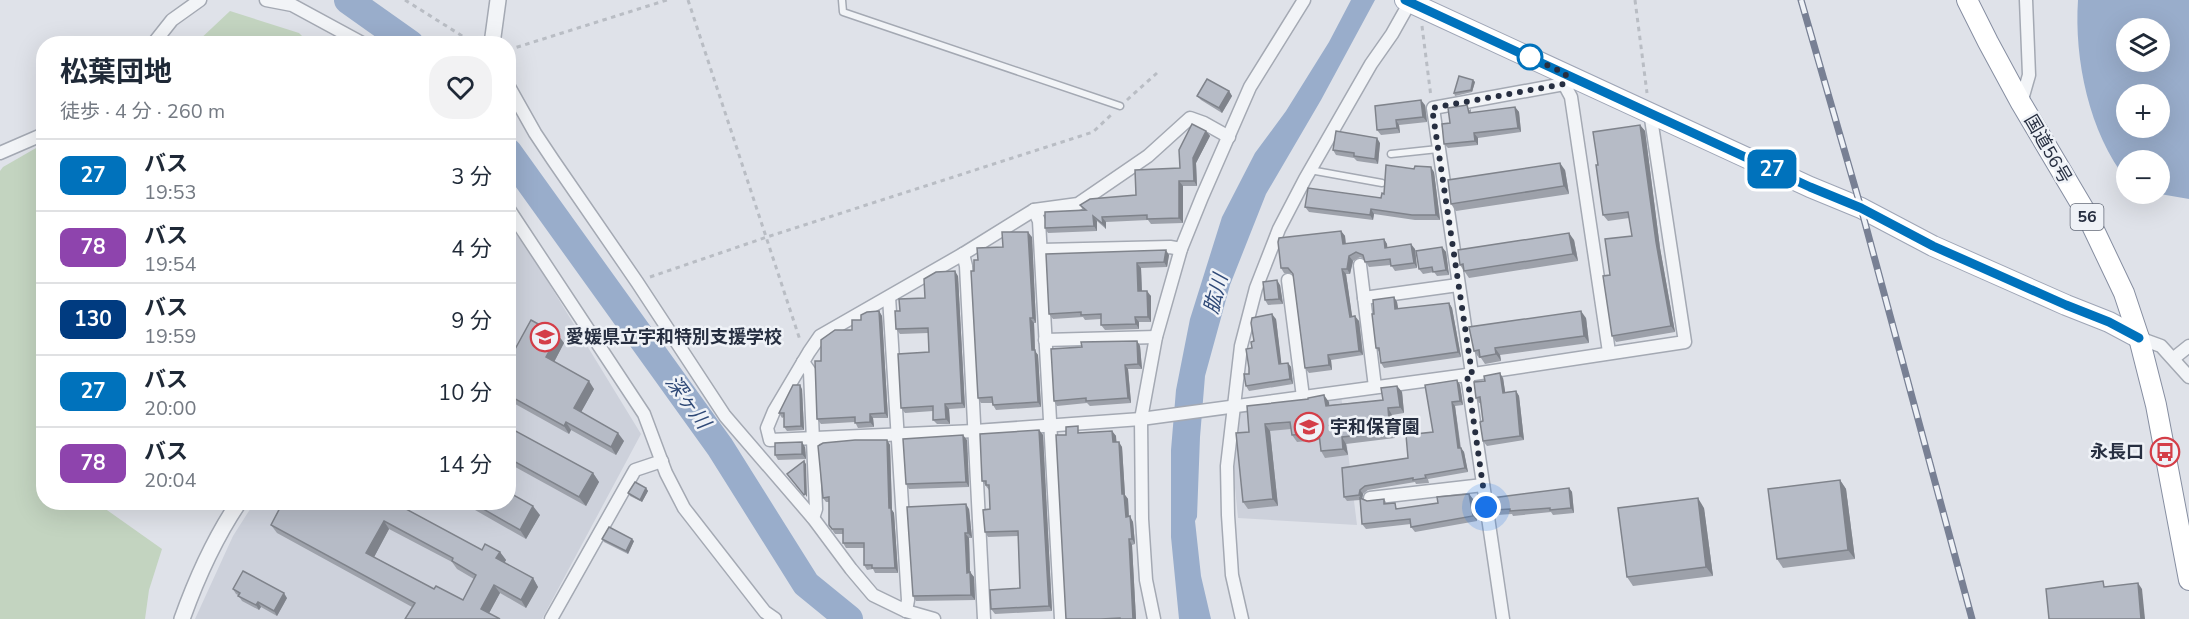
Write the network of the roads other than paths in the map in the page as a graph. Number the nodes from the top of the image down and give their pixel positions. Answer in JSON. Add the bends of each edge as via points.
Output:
{"nodes":[{"id":1,"x":200,"y":0,"type":"edge"},
{"id":2,"x":266,"y":0,"type":"edge"},
{"id":3,"x":498,"y":0,"type":"edge"},
{"id":4,"x":842,"y":0,"type":"edge"},
{"id":5,"x":1304,"y":0,"type":"edge"},
{"id":6,"x":1967,"y":0,"type":"edge"},
{"id":7,"x":2026,"y":0,"type":"edge"},
{"id":8,"x":1411,"y":3,"type":"edge"},
{"id":9,"x":159,"y":36,"type":"edge"},
{"id":10,"x":349,"y":36,"type":"edge"},
{"id":11,"x":493,"y":36,"type":"edge"},
{"id":12,"x":1565,"y":79,"type":"junction"},
{"id":13,"x":516,"y":99,"type":"edge"},
{"id":14,"x":2021,"y":103,"type":"junction"},
{"id":15,"x":1120,"y":106,"type":"road end"},
{"id":16,"x":1650,"y":112,"type":"junction"},
{"id":17,"x":36,"y":137,"type":"edge"},
{"id":18,"x":1229,"y":137,"type":"junction"},
{"id":19,"x":1438,"y":148,"type":"junction"},
{"id":20,"x":0,"y":153,"type":"edge"},
{"id":21,"x":1391,"y":154,"type":"dead end"},
{"id":22,"x":1310,"y":170,"type":"junction"},
{"id":23,"x":1382,"y":183,"type":"edge"},
{"id":24,"x":1034,"y":210,"type":"junction"},
{"id":25,"x":516,"y":220,"type":"edge"},
{"id":26,"x":1180,"y":249,"type":"junction"},
{"id":27,"x":1041,"y":250,"type":"junction"},
{"id":28,"x":963,"y":254,"type":"junction"},
{"id":29,"x":1360,"y":265,"type":"dead end"},
{"id":30,"x":1288,"y":280,"type":"dead end"},
{"id":31,"x":1458,"y":285,"type":"junction"},
{"id":32,"x":889,"y":297,"type":"junction"},
{"id":33,"x":1364,"y":298,"type":"junction"},
{"id":34,"x":1156,"y":337,"type":"junction"},
{"id":35,"x":2139,"y":338,"type":"junction"},
{"id":36,"x":1046,"y":340,"type":"junction"},
{"id":37,"x":2189,"y":346,"type":"edge"},
{"id":38,"x":1609,"y":352,"type":"junction"},
{"id":39,"x":806,"y":357,"type":"junction"},
{"id":40,"x":2174,"y":358,"type":"junction"},
{"id":41,"x":1469,"y":375,"type":"junction"},
{"id":42,"x":2189,"y":377,"type":"edge"},
{"id":43,"x":1375,"y":387,"type":"junction"},
{"id":44,"x":1303,"y":397,"type":"junction"},
{"id":45,"x":1231,"y":406,"type":"junction"},
{"id":46,"x":1141,"y":419,"type":"junction"},
{"id":47,"x":1050,"y":426,"type":"junction"},
{"id":48,"x":975,"y":431,"type":"junction"},
{"id":49,"x":897,"y":435,"type":"junction"},
{"id":50,"x":770,"y":440,"type":"junction"},
{"id":51,"x":814,"y":440,"type":"junction"},
{"id":52,"x":662,"y":461,"type":"junction"},
{"id":53,"x":765,"y":462,"type":"junction"},
{"id":54,"x":1483,"y":485,"type":"junction"},
{"id":55,"x":1370,"y":498,"type":"edge"},
{"id":56,"x":234,"y":510,"type":"edge"},
{"id":57,"x":813,"y":518,"type":"junction"},
{"id":58,"x":2189,"y":580,"type":"edge"},
{"id":59,"x":906,"y":611,"type":"junction"},
{"id":60,"x":182,"y":619,"type":"edge"},
{"id":61,"x":551,"y":619,"type":"edge"},
{"id":62,"x":775,"y":619,"type":"edge"},
{"id":63,"x":934,"y":619,"type":"edge"},
{"id":64,"x":984,"y":619,"type":"edge"},
{"id":65,"x":1061,"y":619,"type":"edge"},
{"id":66,"x":1154,"y":619,"type":"edge"},
{"id":67,"x":1242,"y":619,"type":"edge"},
{"id":68,"x":1503,"y":619,"type":"edge"}],
"edges":[{"from":1,"to":9,"type":"street","via":[[172,20]]},
{"from":2,"to":10,"type":"street","via":[[292,5]]},
{"from":3,"to":11,"type":"street"},
{"from":4,"to":15,"type":"lane","via":[[843,12]]},
{"from":5,"to":18,"type":"street","via":[[1250,87]]},
{"from":6,"to":14,"type":"main road","name":"国道56号","number":"56"},
{"from":7,"to":14,"type":"street","via":[[2029,75]]},
{"from":8,"to":12,"type":"main road"},
{"from":8,"to":22,"type":"street"},
{"from":12,"to":16,"type":"main road"},
{"from":12,"to":19,"type":"street","via":[[1432,108]]},
{"from":12,"to":38,"type":"street","via":[[1571,97]]},
{"from":13,"to":53,"type":"street","via":[[725,416]]},
{"from":14,"to":35,"type":"main road","name":"国道56号","number":"56","via":[[2085,211],[2124,293]]},
{"from":16,"to":35,"type":"main road"},
{"from":16,"to":38,"type":"street","via":[[1684,342]]},
{"from":17,"to":20,"type":"street"},
{"from":18,"to":24,"type":"street","via":[[1190,117],[1148,156],[1078,204]]},
{"from":18,"to":26,"type":"street"},
{"from":19,"to":21,"type":"lane"},
{"from":19,"to":31,"type":"street"},
{"from":22,"to":23,"type":"lane"},
{"from":22,"to":45,"type":"street","via":[[1279,229],[1256,288]]},
{"from":24,"to":27,"type":"street","via":[[1039,221]]},
{"from":24,"to":28,"type":"street"},
{"from":25,"to":52,"type":"street","via":[[644,414]]},
{"from":26,"to":27,"type":"street"},
{"from":26,"to":34,"type":"street"},
{"from":27,"to":36,"type":"street"},
{"from":28,"to":32,"type":"street"},
{"from":28,"to":48,"type":"street"},
{"from":29,"to":33,"type":"street"},
{"from":30,"to":44,"type":"street"},
{"from":31,"to":33,"type":"street"},
{"from":31,"to":41,"type":"street"},
{"from":32,"to":39,"type":"street","via":[[820,336]]},
{"from":32,"to":49,"type":"street"},
{"from":33,"to":43,"type":"street"},
{"from":34,"to":36,"type":"street"},
{"from":34,"to":46,"type":"street"},
{"from":35,"to":40,"type":"street","via":[[2161,346]]},
{"from":35,"to":58,"type":"main road","name":"国道56号","number":"56","via":[[2156,405]]},
{"from":36,"to":47,"type":"street"},
{"from":37,"to":40,"type":"street"},
{"from":38,"to":41,"type":"street"},
{"from":39,"to":50,"type":"street","via":[[767,428]]},
{"from":39,"to":51,"type":"street"},
{"from":40,"to":42,"type":"street"},
{"from":41,"to":43,"type":"street"},
{"from":41,"to":54,"type":"street"},
{"from":43,"to":44,"type":"street"},
{"from":44,"to":45,"type":"street"},
{"from":45,"to":46,"type":"street"},
{"from":45,"to":67,"type":"street","via":[[1228,515],[1232,575]]},
{"from":46,"to":47,"type":"street"},
{"from":46,"to":66,"type":"street","via":[[1142,519],[1146,580]]},
{"from":47,"to":48,"type":"street"},
{"from":47,"to":65,"type":"street"},
{"from":48,"to":49,"type":"street"},
{"from":48,"to":64,"type":"street"},
{"from":49,"to":51,"type":"street"},
{"from":49,"to":59,"type":"street"},
{"from":50,"to":51,"type":"street"},
{"from":50,"to":53,"type":"street"},
{"from":51,"to":57,"type":"street"},
{"from":52,"to":61,"type":"street","via":[[635,470]]},
{"from":52,"to":62,"type":"street","via":[[684,508],[765,612]]},
{"from":53,"to":57,"type":"street"},
{"from":54,"to":55,"type":"street"},
{"from":54,"to":68,"type":"street"},
{"from":56,"to":60,"type":"street","via":[[220,530]]},
{"from":57,"to":59,"type":"street","via":[[873,595]]},
{"from":59,"to":63,"type":"street"}]}
